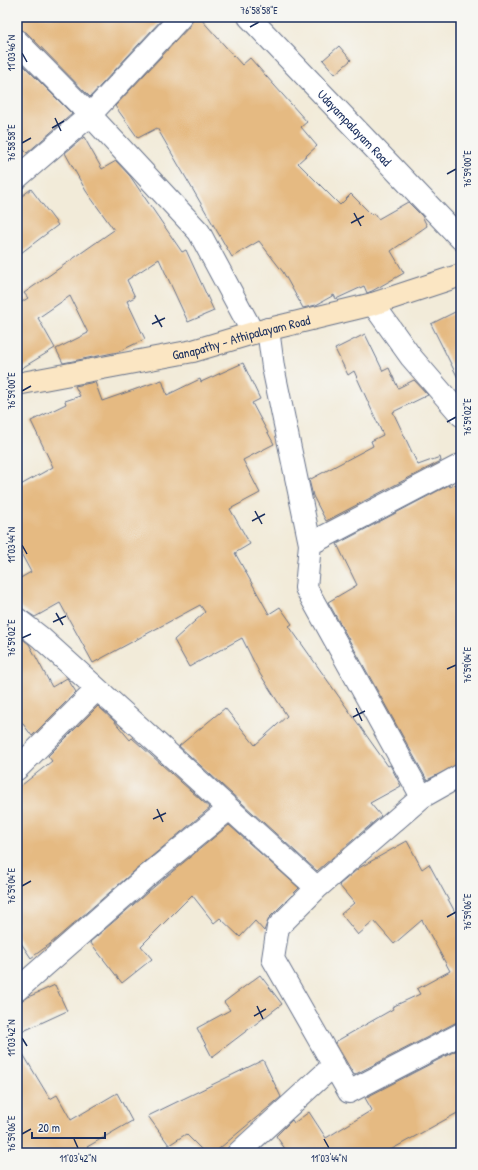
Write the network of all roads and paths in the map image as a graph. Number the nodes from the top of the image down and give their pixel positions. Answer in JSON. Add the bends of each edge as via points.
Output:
{"nodes":[{"id":1,"x":181,"y":17,"type":"edge"},
{"id":2,"x":249,"y":17,"type":"edge"},
{"id":3,"x":17,"y":41,"type":"edge"},
{"id":4,"x":90,"y":115,"type":"junction"},
{"id":5,"x":17,"y":178,"type":"edge"},
{"id":6,"x":461,"y":239,"type":"edge"},
{"id":7,"x":461,"y":275,"type":"edge"},
{"id":8,"x":373,"y":304,"type":"junction"},
{"id":9,"x":261,"y":331,"type":"junction"},
{"id":10,"x":17,"y":384,"type":"edge"},
{"id":11,"x":461,"y":415,"type":"edge"},
{"id":12,"x":461,"y":465,"type":"edge"},
{"id":13,"x":310,"y":544,"type":"junction"},
{"id":14,"x":17,"y":619,"type":"edge"},
{"id":15,"x":97,"y":689,"type":"junction"},
{"id":16,"x":17,"y":769,"type":"edge"},
{"id":17,"x":461,"y":775,"type":"edge"},
{"id":18,"x":422,"y":797,"type":"junction"},
{"id":19,"x":230,"y":808,"type":"junction"},
{"id":20,"x":317,"y":888,"type":"junction"},
{"id":21,"x":17,"y":990,"type":"edge"},
{"id":22,"x":461,"y":1034,"type":"edge"},
{"id":23,"x":334,"y":1065,"type":"junction"},
{"id":24,"x":238,"y":1153,"type":"edge"}],
"edges":[{"from":1,"to":4,"type":"street"},
{"from":2,"to":6,"type":"street","name":"Udayampalayam Road"},
{"from":3,"to":4,"type":"street"},
{"from":4,"to":5,"type":"street"},
{"from":4,"to":9,"type":"street","via":[[199,232]]},
{"from":7,"to":8,"type":"main road","name":"Ganapathy - Athipalayam Road"},
{"from":8,"to":9,"type":"main road","name":"Ganapathy - Athipalayam Road"},
{"from":8,"to":11,"type":"street","via":[[411,357]]},
{"from":9,"to":10,"type":"main road","name":"Ganapathy - Athipalayam Road","via":[[193,351]]},
{"from":9,"to":13,"type":"street","via":[[273,367]]},
{"from":12,"to":13,"type":"street"},
{"from":13,"to":18,"type":"street","via":[[306,588]]},
{"from":14,"to":15,"type":"street"},
{"from":15,"to":16,"type":"street"},
{"from":15,"to":19,"type":"street"},
{"from":17,"to":18,"type":"street"},
{"from":18,"to":20,"type":"street"},
{"from":19,"to":20,"type":"street"},
{"from":19,"to":21,"type":"street","via":[[147,876]]},
{"from":20,"to":23,"type":"street","via":[[278,927],[273,959]]},
{"from":22,"to":23,"type":"street","via":[[349,1092]]},
{"from":23,"to":24,"type":"street"}]}
